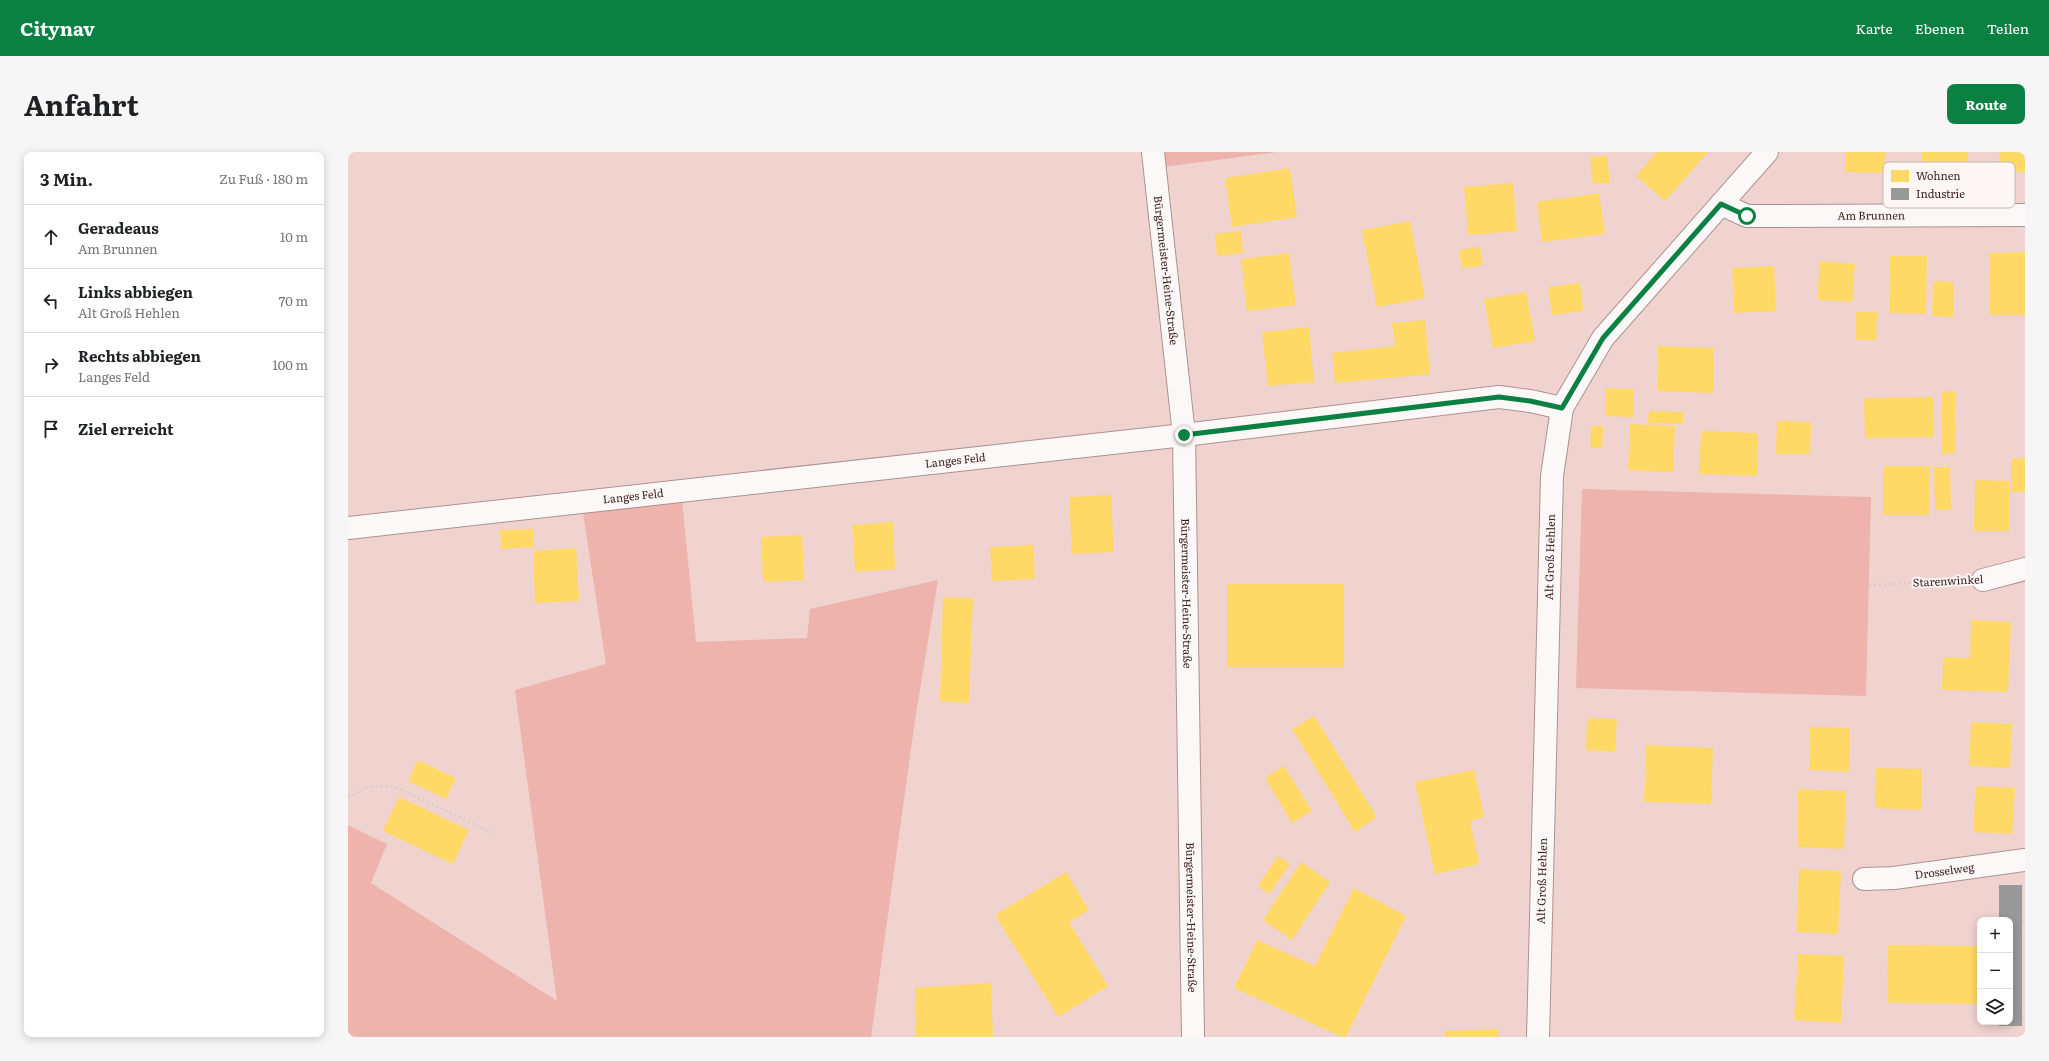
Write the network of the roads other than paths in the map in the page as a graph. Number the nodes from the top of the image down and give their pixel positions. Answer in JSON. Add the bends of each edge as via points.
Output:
{"nodes":[{"id":1,"x":1153,"y":152,"type":"edge"},
{"id":2,"x":1767,"y":152,"type":"edge"},
{"id":3,"x":1721,"y":204,"type":"junction"},
{"id":4,"x":2025,"y":215,"type":"edge"},
{"id":5,"x":1562,"y":408,"type":"junction"},
{"id":6,"x":1184,"y":435,"type":"junction"},
{"id":7,"x":348,"y":528,"type":"edge"},
{"id":8,"x":2025,"y":569,"type":"edge"},
{"id":9,"x":1983,"y":580,"type":"road end"},
{"id":10,"x":2025,"y":860,"type":"edge"},
{"id":11,"x":1864,"y":879,"type":"dead end"},
{"id":12,"x":1193,"y":1037,"type":"edge"},
{"id":13,"x":1538,"y":1037,"type":"edge"}],
"edges":[{"from":1,"to":6,"type":"street","name":"Bürgermeister-Heine-Straße"},
{"from":2,"to":3,"type":"street","name":"Alt Groß Hehlen"},
{"from":3,"to":4,"type":"street","name":"Am Brunnen","via":[[1747,216]]},
{"from":3,"to":5,"type":"street","name":"Alt Groß Hehlen","via":[[1603,338]]},
{"from":5,"to":6,"type":"street","name":"Langes Feld","via":[[1499,397]]},
{"from":5,"to":13,"type":"street","name":"Alt Groß Hehlen","via":[[1552,476]]},
{"from":6,"to":7,"type":"street","name":"Langes Feld"},
{"from":6,"to":12,"type":"street","name":"Bürgermeister-Heine-Straße"},
{"from":8,"to":9,"type":"street","name":"Starenwinkel"},
{"from":10,"to":11,"type":"street","name":"Drosselweg","via":[[1894,878]]}]}
